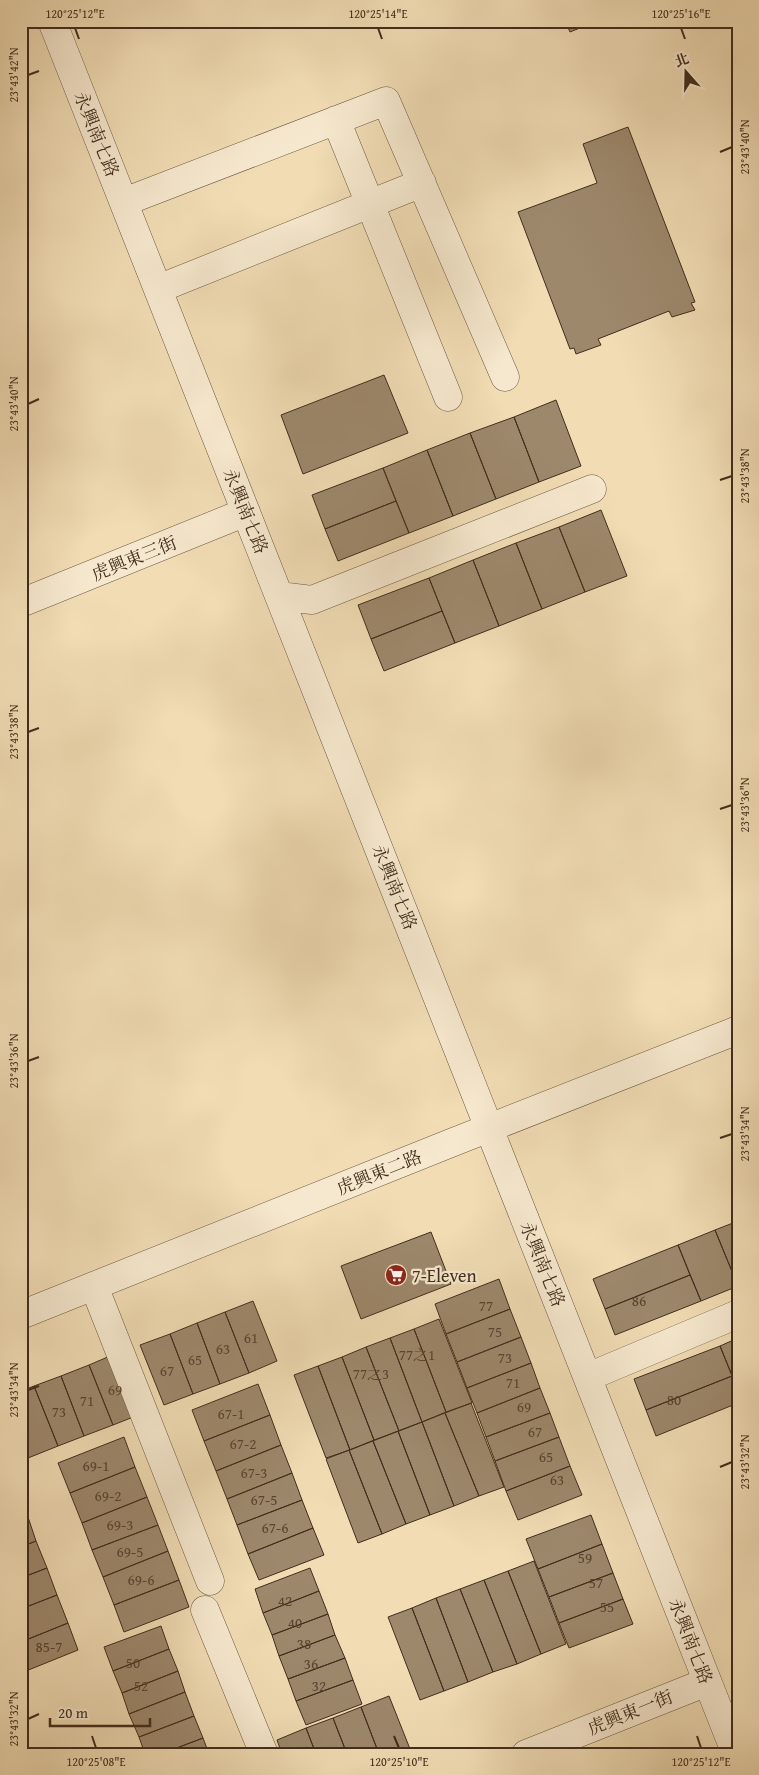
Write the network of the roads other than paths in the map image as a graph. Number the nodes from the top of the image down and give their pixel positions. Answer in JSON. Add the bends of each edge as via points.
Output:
{"nodes":[{"id":1,"x":52,"y":21,"type":"edge"},
{"id":2,"x":336,"y":120,"type":"junction"},
{"id":3,"x":422,"y":183,"type":"junction"},
{"id":4,"x":124,"y":202,"type":"junction"},
{"id":5,"x":369,"y":203,"type":"junction"},
{"id":6,"x":158,"y":289,"type":"junction"},
{"id":7,"x":505,"y":377,"type":"dead end"},
{"id":8,"x":448,"y":397,"type":"dead end"},
{"id":9,"x":592,"y":489,"type":"dead end"},
{"id":10,"x":246,"y":512,"type":"junction"},
{"id":11,"x":279,"y":596,"type":"junction"},
{"id":12,"x":21,"y":603,"type":"edge"},
{"id":13,"x":738,"y":1030,"type":"edge"},
{"id":14,"x":490,"y":1128,"type":"junction"},
{"id":15,"x":94,"y":1286,"type":"junction"},
{"id":16,"x":738,"y":1314,"type":"edge"},
{"id":17,"x":21,"y":1315,"type":"edge"},
{"id":18,"x":588,"y":1377,"type":"junction"},
{"id":19,"x":210,"y":1582,"type":"dead end"},
{"id":20,"x":204,"y":1610,"type":"dead end"},
{"id":21,"x":707,"y":1682,"type":"junction"},
{"id":22,"x":264,"y":1754,"type":"edge"},
{"id":23,"x":526,"y":1754,"type":"edge"},
{"id":24,"x":736,"y":1754,"type":"edge"}],
"edges":[{"from":1,"to":4,"type":"street","name":"永興南七路"},
{"from":2,"to":3,"type":"street","via":[[386,101]]},
{"from":2,"to":4,"type":"street"},
{"from":2,"to":5,"type":"street"},
{"from":3,"to":5,"type":"street"},
{"from":3,"to":7,"type":"street"},
{"from":4,"to":6,"type":"street","name":"永興南七路"},
{"from":5,"to":6,"type":"street"},
{"from":5,"to":8,"type":"street"},
{"from":6,"to":10,"type":"street","name":"永興南七路"},
{"from":9,"to":11,"type":"street","via":[[312,600]]},
{"from":10,"to":11,"type":"street","name":"永興南七路"},
{"from":10,"to":12,"type":"street","name":"虎興東三街"},
{"from":11,"to":14,"type":"street","name":"永興南七路"},
{"from":13,"to":14,"type":"street","name":"虎興東二路"},
{"from":14,"to":15,"type":"street","name":"虎興東二路"},
{"from":14,"to":18,"type":"street","name":"永興南七路"},
{"from":15,"to":17,"type":"street","name":"虎興東二路"},
{"from":15,"to":19,"type":"street"},
{"from":16,"to":18,"type":"street"},
{"from":18,"to":21,"type":"street","name":"永興南七路"},
{"from":20,"to":22,"type":"street"},
{"from":21,"to":23,"type":"street","name":"虎興東一街"},
{"from":21,"to":24,"type":"street","name":"永興南七路"}]}
